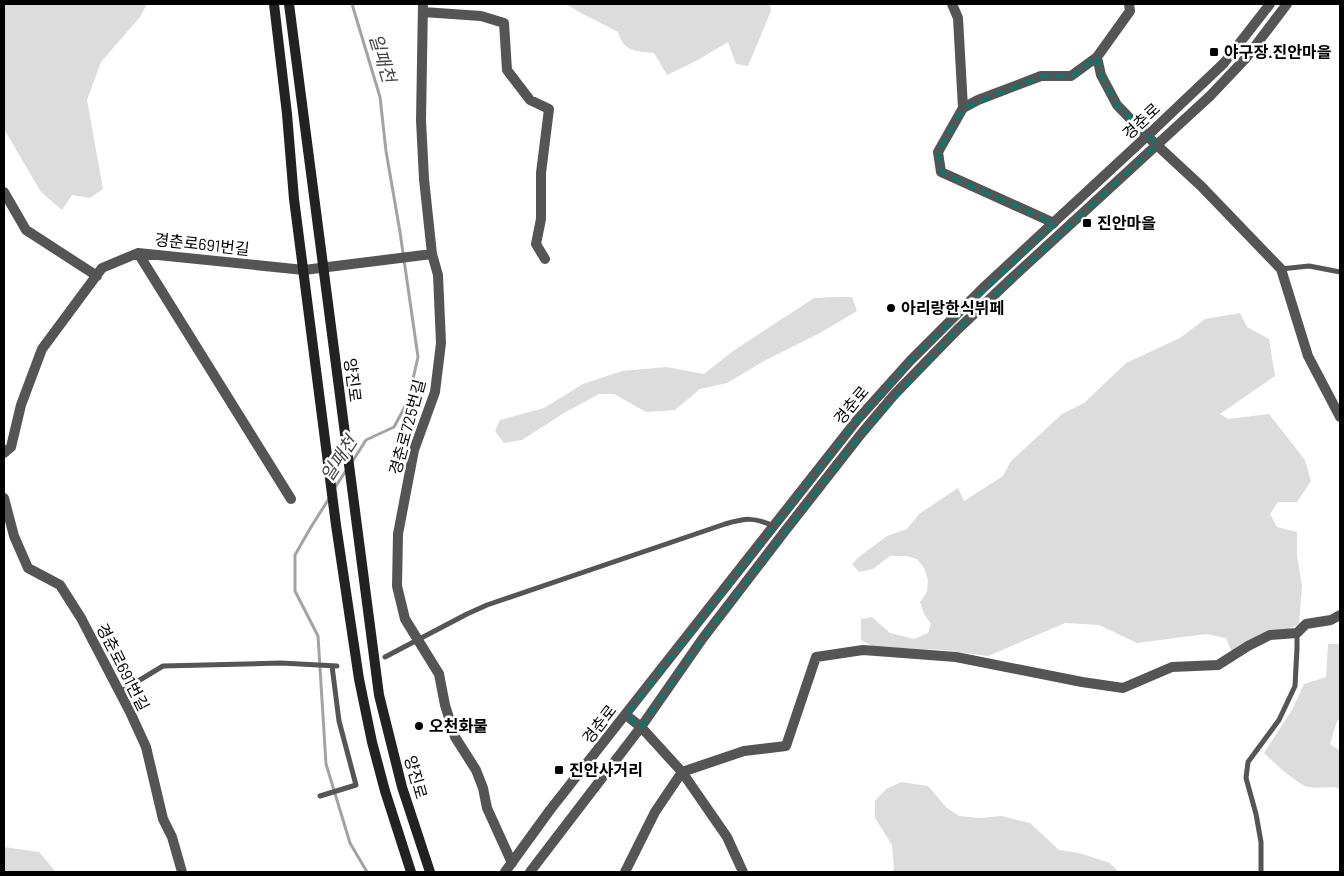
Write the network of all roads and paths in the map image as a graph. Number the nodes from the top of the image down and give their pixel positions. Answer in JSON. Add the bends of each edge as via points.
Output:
{"nodes":[{"id":1,"x":274,"y":4,"type":"edge"},
{"id":2,"x":289,"y":4,"type":"edge"},
{"id":3,"x":952,"y":4,"type":"edge"},
{"id":4,"x":1129,"y":4,"type":"edge"},
{"id":5,"x":1270,"y":4,"type":"edge"},
{"id":6,"x":1287,"y":4,"type":"edge"},
{"id":7,"x":423,"y":8,"type":"edge"},
{"id":8,"x":1097,"y":58,"type":"junction"},
{"id":9,"x":963,"y":108,"type":"junction"},
{"id":10,"x":1147,"y":136,"type":"junction"},
{"id":11,"x":1157,"y":144,"type":"junction"},
{"id":12,"x":4,"y":192,"type":"edge"},
{"id":13,"x":1054,"y":223,"type":"junction"},
{"id":14,"x":138,"y":253,"type":"junction"},
{"id":15,"x":429,"y":254,"type":"junction"},
{"id":16,"x":545,"y":259,"type":"dead end"},
{"id":17,"x":324,"y":268,"type":"junction"},
{"id":18,"x":1280,"y":269,"type":"junction"},
{"id":19,"x":304,"y":270,"type":"junction"},
{"id":20,"x":1340,"y":272,"type":"edge"},
{"id":21,"x":97,"y":276,"type":"junction"},
{"id":22,"x":1340,"y":417,"type":"edge"},
{"id":23,"x":4,"y":453,"type":"edge"},
{"id":24,"x":4,"y":498,"type":"edge"},
{"id":25,"x":291,"y":499,"type":"dead end"},
{"id":26,"x":774,"y":526,"type":"junction"},
{"id":27,"x":1340,"y":615,"type":"edge"},
{"id":28,"x":1297,"y":633,"type":"junction"},
{"id":29,"x":418,"y":639,"type":"junction"},
{"id":30,"x":385,"y":657,"type":"dead end"},
{"id":31,"x":120,"y":692,"type":"junction"},
{"id":32,"x":626,"y":715,"type":"junction"},
{"id":33,"x":642,"y":727,"type":"junction"},
{"id":34,"x":682,"y":772,"type":"junction"},
{"id":35,"x":320,"y":796,"type":"dead end"},
{"id":36,"x":512,"y":863,"type":"junction"},
{"id":37,"x":430,"y":871,"type":"edge"},
{"id":38,"x":182,"y":872,"type":"edge"},
{"id":39,"x":411,"y":872,"type":"edge"},
{"id":40,"x":505,"y":872,"type":"edge"},
{"id":41,"x":530,"y":872,"type":"edge"},
{"id":42,"x":625,"y":872,"type":"edge"},
{"id":43,"x":743,"y":872,"type":"edge"},
{"id":44,"x":1261,"y":872,"type":"edge"}],
"edges":[{"from":1,"to":19,"type":"main road","name":"양진로"},
{"from":2,"to":17,"type":"main road","name":"양진로"},
{"from":3,"to":9,"type":"street","via":[[958,18]]},
{"from":4,"to":8,"type":"street","via":[[1130,11]]},
{"from":5,"to":10,"type":"street","name":"경춘로","via":[[1224,63]]},
{"from":6,"to":11,"type":"street","name":"경춘로","via":[[1246,58]]},
{"from":7,"to":15,"type":"street","name":"경춘로725번길","via":[[420,120]]},
{"from":7,"to":16,"type":"street","via":[[481,16],[504,23],[507,70],[530,100],[549,109],[541,219],[536,244]]},
{"from":8,"to":9,"type":"street","via":[[1071,76],[1041,76]]},
{"from":8,"to":10,"type":"street","via":[[1101,76],[1117,105]]},
{"from":9,"to":13,"type":"street","via":[[938,152],[941,172]]},
{"from":10,"to":11,"type":"street"},
{"from":10,"to":13,"type":"street","name":"경춘로"},
{"from":11,"to":18,"type":"street","via":[[1202,186]]},
{"from":11,"to":33,"type":"street","name":"경춘로","via":[[1012,278],[894,395],[703,638]]},
{"from":12,"to":21,"type":"street","via":[[26,230]]},
{"from":13,"to":26,"type":"street","name":"경춘로","via":[[910,360],[857,420]]},
{"from":14,"to":19,"type":"street","name":"경춘로691번길"},
{"from":14,"to":21,"type":"street","name":"경춘로691번길","via":[[102,268]]},
{"from":14,"to":25,"type":"street"},
{"from":15,"to":17,"type":"street","name":"경춘로691번길"},
{"from":15,"to":29,"type":"street","name":"경춘로725번길","via":[[438,275],[441,343],[435,392],[414,450],[398,534],[397,586],[405,619]]},
{"from":17,"to":19,"type":"street","name":"경춘로691번길"},
{"from":17,"to":37,"type":"main road","name":"양진로","via":[[379,695],[402,787]]},
{"from":18,"to":20,"type":"lane","via":[[1309,266]]},
{"from":18,"to":22,"type":"street","via":[[1308,356]]},
{"from":19,"to":39,"type":"main road","name":"양진로","via":[[359,679],[385,791]]},
{"from":21,"to":23,"type":"street","name":"경춘로691번길","via":[[42,349],[21,405],[11,447]]},
{"from":24,"to":31,"type":"street","name":"경춘로691번길","via":[[14,536],[28,568],[60,584]]},
{"from":26,"to":29,"type":"lane","via":[[750,518],[725,524],[488,605]]},
{"from":26,"to":32,"type":"street","name":"경춘로"},
{"from":27,"to":28,"type":"street","via":[[1331,620],[1306,624]]},
{"from":28,"to":34,"type":"street","via":[[1270,635],[1218,665],[1172,667],[1123,688],[956,658],[864,650],[816,658],[786,746],[744,751]]},
{"from":28,"to":44,"type":"lane","via":[[1294,686],[1279,720],[1248,762],[1246,778],[1261,842]]},
{"from":29,"to":30,"type":"lane"},
{"from":29,"to":36,"type":"street","name":"경춘로725번길","via":[[439,674],[455,737],[476,770],[488,808]]},
{"from":31,"to":35,"type":"lane","via":[[163,666],[281,663],[334,666],[339,721],[356,785]]},
{"from":31,"to":38,"type":"street","name":"경춘로691번길","via":[[146,747],[163,819]]},
{"from":32,"to":33,"type":"street"},
{"from":32,"to":36,"type":"street","name":"경춘로"},
{"from":33,"to":34,"type":"street"},
{"from":33,"to":41,"type":"street","name":"경춘로"},
{"from":34,"to":42,"type":"street","via":[[655,812]]},
{"from":34,"to":43,"type":"street","via":[[727,837]]},
{"from":36,"to":40,"type":"street","name":"경춘로"}]}
